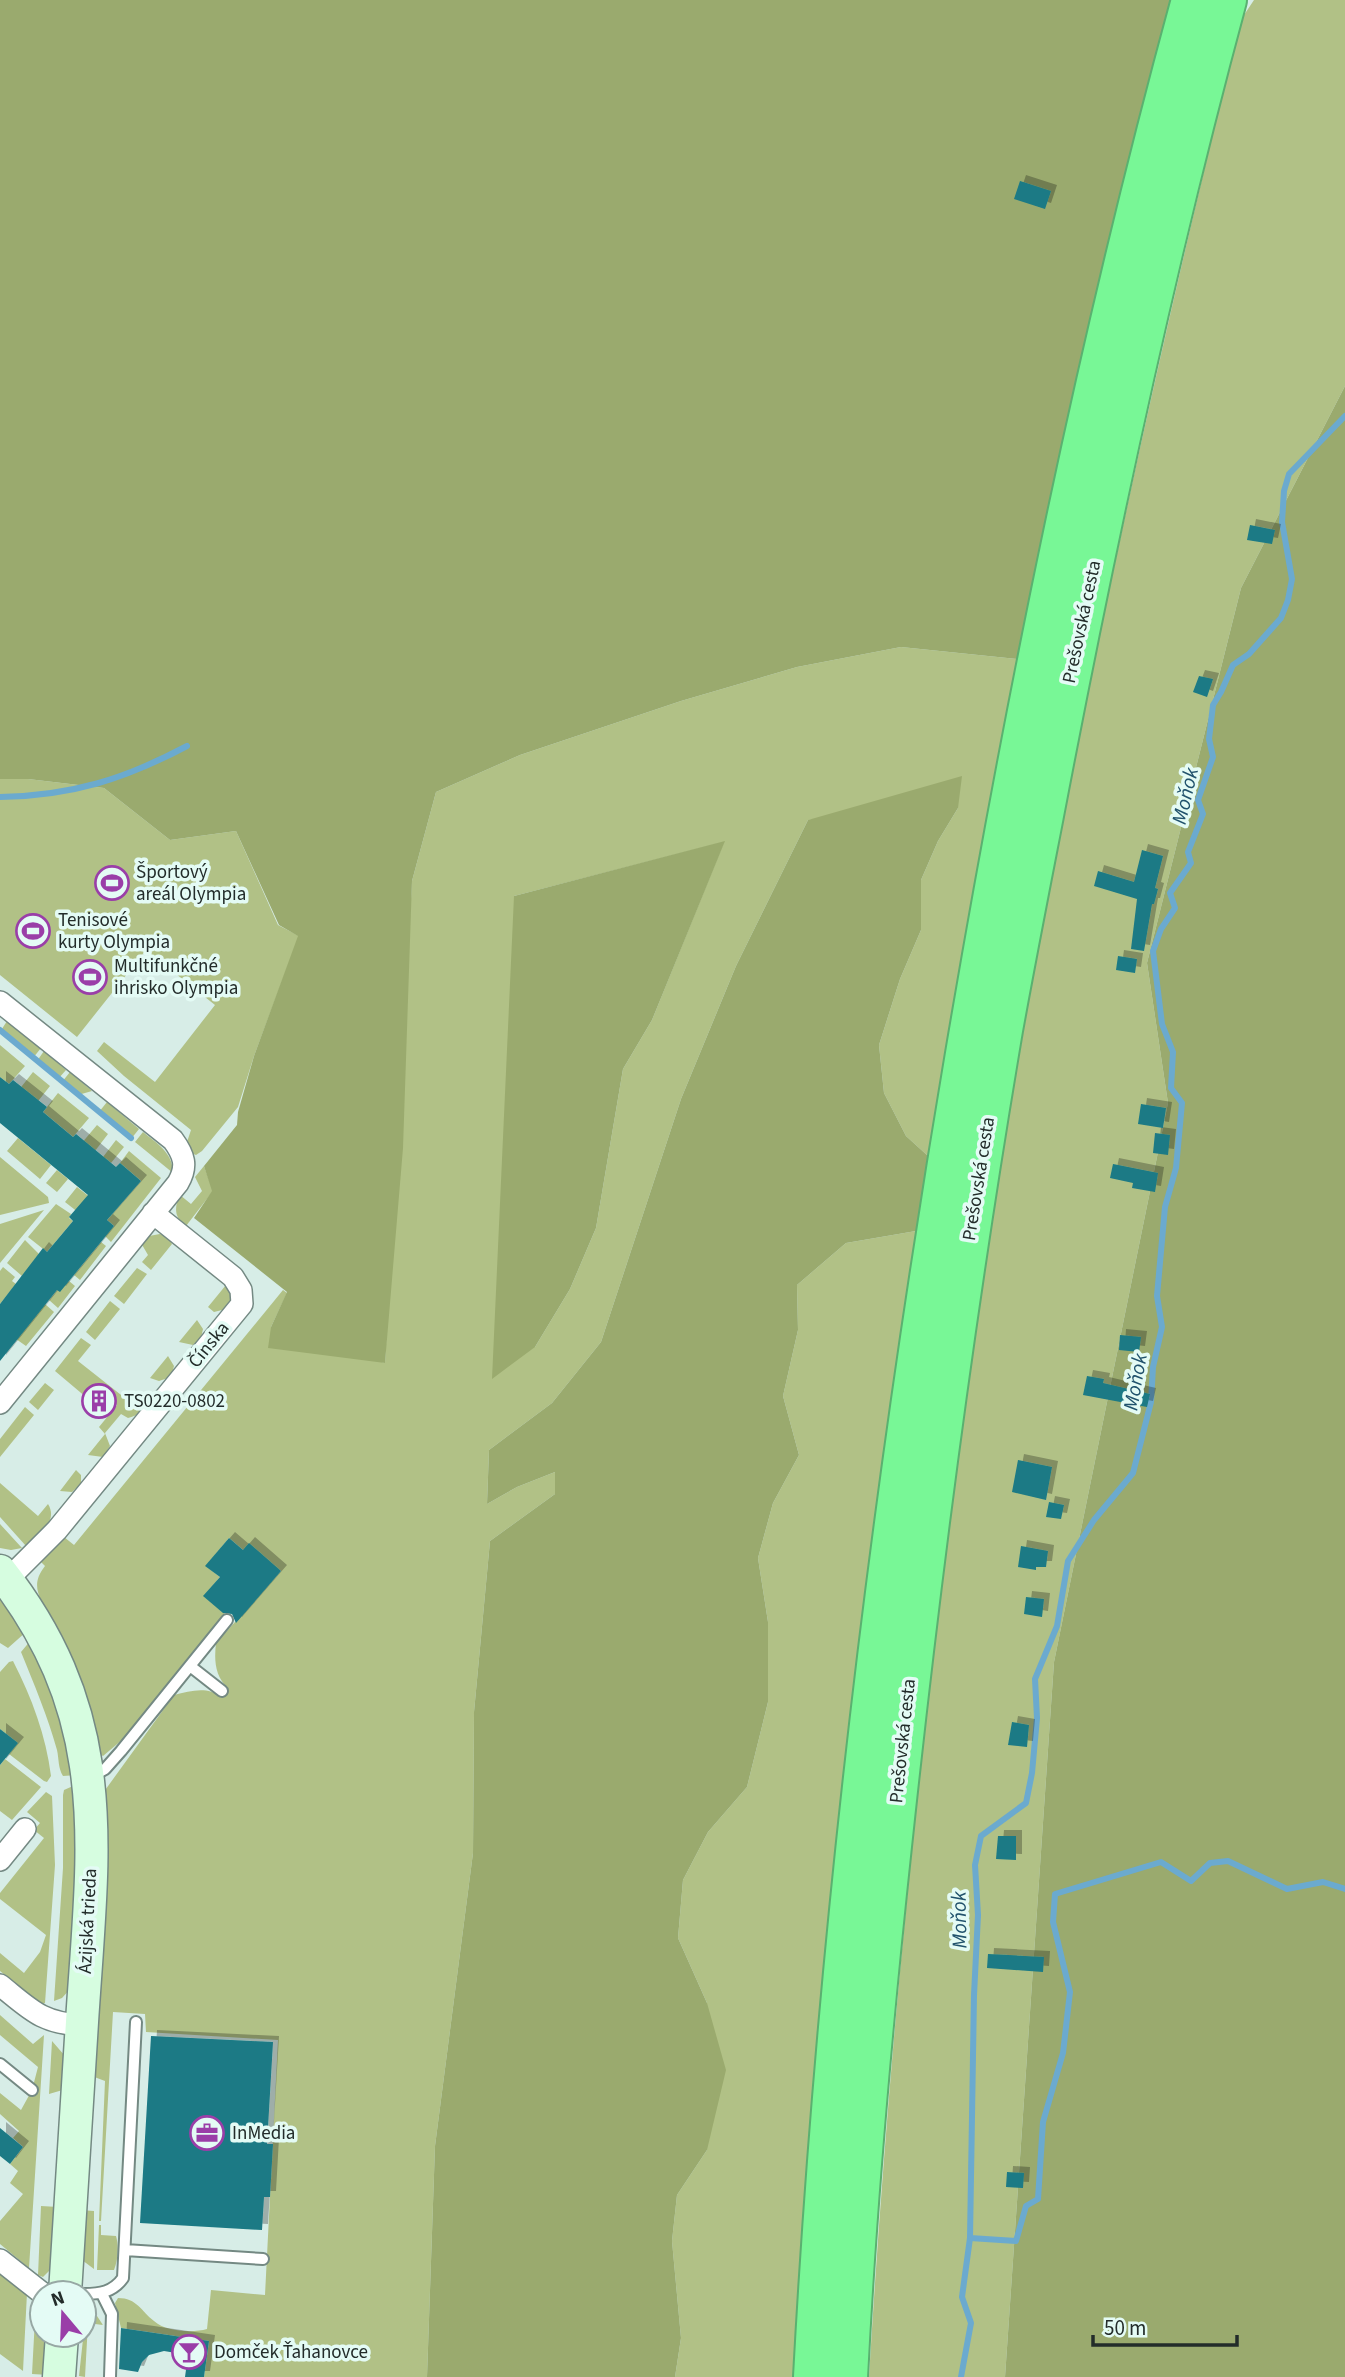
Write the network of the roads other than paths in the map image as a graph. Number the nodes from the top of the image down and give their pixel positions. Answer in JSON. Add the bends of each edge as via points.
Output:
{"nodes":[{"id":1,"x":1191,"y":0,"type":"edge"},
{"id":2,"x":1227,"y":16,"type":"edge"},
{"id":3,"x":0,"y":1002,"type":"edge"},
{"id":4,"x":153,"y":1213,"type":"junction"},
{"id":5,"x":0,"y":1403,"type":"edge"},
{"id":6,"x":4,"y":1575,"type":"edge"},
{"id":7,"x":227,"y":1620,"type":"dead end"},
{"id":8,"x":190,"y":1666,"type":"junction"},
{"id":9,"x":222,"y":1691,"type":"dead end"},
{"id":10,"x":89,"y":1778,"type":"junction"},
{"id":11,"x":25,"y":1829,"type":"dead end"},
{"id":12,"x":0,"y":1860,"type":"edge"},
{"id":13,"x":0,"y":1985,"type":"edge"},
{"id":14,"x":136,"y":2022,"type":"dead end"},
{"id":15,"x":81,"y":2025,"type":"junction"},
{"id":16,"x":0,"y":2064,"type":"edge"},
{"id":17,"x":32,"y":2090,"type":"dead end"},
{"id":18,"x":125,"y":2250,"type":"junction"},
{"id":19,"x":263,"y":2259,"type":"dead end"},
{"id":20,"x":0,"y":2260,"type":"edge"},
{"id":21,"x":66,"y":2279,"type":"edge"},
{"id":22,"x":28,"y":2282,"type":"edge"},
{"id":23,"x":98,"y":2294,"type":"edge"},
{"id":24,"x":102,"y":2294,"type":"junction"},
{"id":25,"x":61,"y":2349,"type":"edge"},
{"id":26,"x":59,"y":2377,"type":"edge"},
{"id":27,"x":110,"y":2377,"type":"edge"},
{"id":28,"x":813,"y":2377,"type":"edge"},
{"id":29,"x":848,"y":2377,"type":"edge"}],
"edges":[{"from":1,"to":28,"type":"highway","name":"Prešovská cesta","via":[[1136,213],[1067,517],[989,912],[936,1223],[863,1774],[832,2105]]},
{"from":2,"to":29,"type":"highway","name":"Prešovská cesta","via":[[1167,236],[1076,645],[1006,1012],[932,1501],[905,1725],[867,2108]]},
{"from":3,"to":4,"type":"street","via":[[173,1140],[184,1163],[182,1176]]},
{"from":4,"to":5,"type":"street"},
{"from":4,"to":6,"type":"street","name":"Čínska","via":[[233,1277],[242,1304],[57,1530]]},
{"from":6,"to":10,"type":"street","name":"Ázijská trieda","via":[[38,1624],[64,1678]]},
{"from":7,"to":8,"type":"lane"},
{"from":8,"to":9,"type":"lane"},
{"from":8,"to":10,"type":"lane","via":[[105,1769]]},
{"from":10,"to":15,"type":"street","name":"Ázijská trieda","via":[[91,1885]]},
{"from":11,"to":12,"type":"street"},
{"from":13,"to":15,"type":"street","via":[[48,2021]]},
{"from":14,"to":18,"type":"lane"},
{"from":15,"to":21,"type":"street","name":"Ázijská trieda"},
{"from":16,"to":17,"type":"lane"},
{"from":18,"to":19,"type":"lane"},
{"from":18,"to":24,"type":"lane","via":[[123,2278]]},
{"from":20,"to":22,"type":"street"},
{"from":23,"to":24,"type":"lane"},
{"from":24,"to":27,"type":"lane","via":[[111,2314]]},
{"from":25,"to":26,"type":"street"}]}
